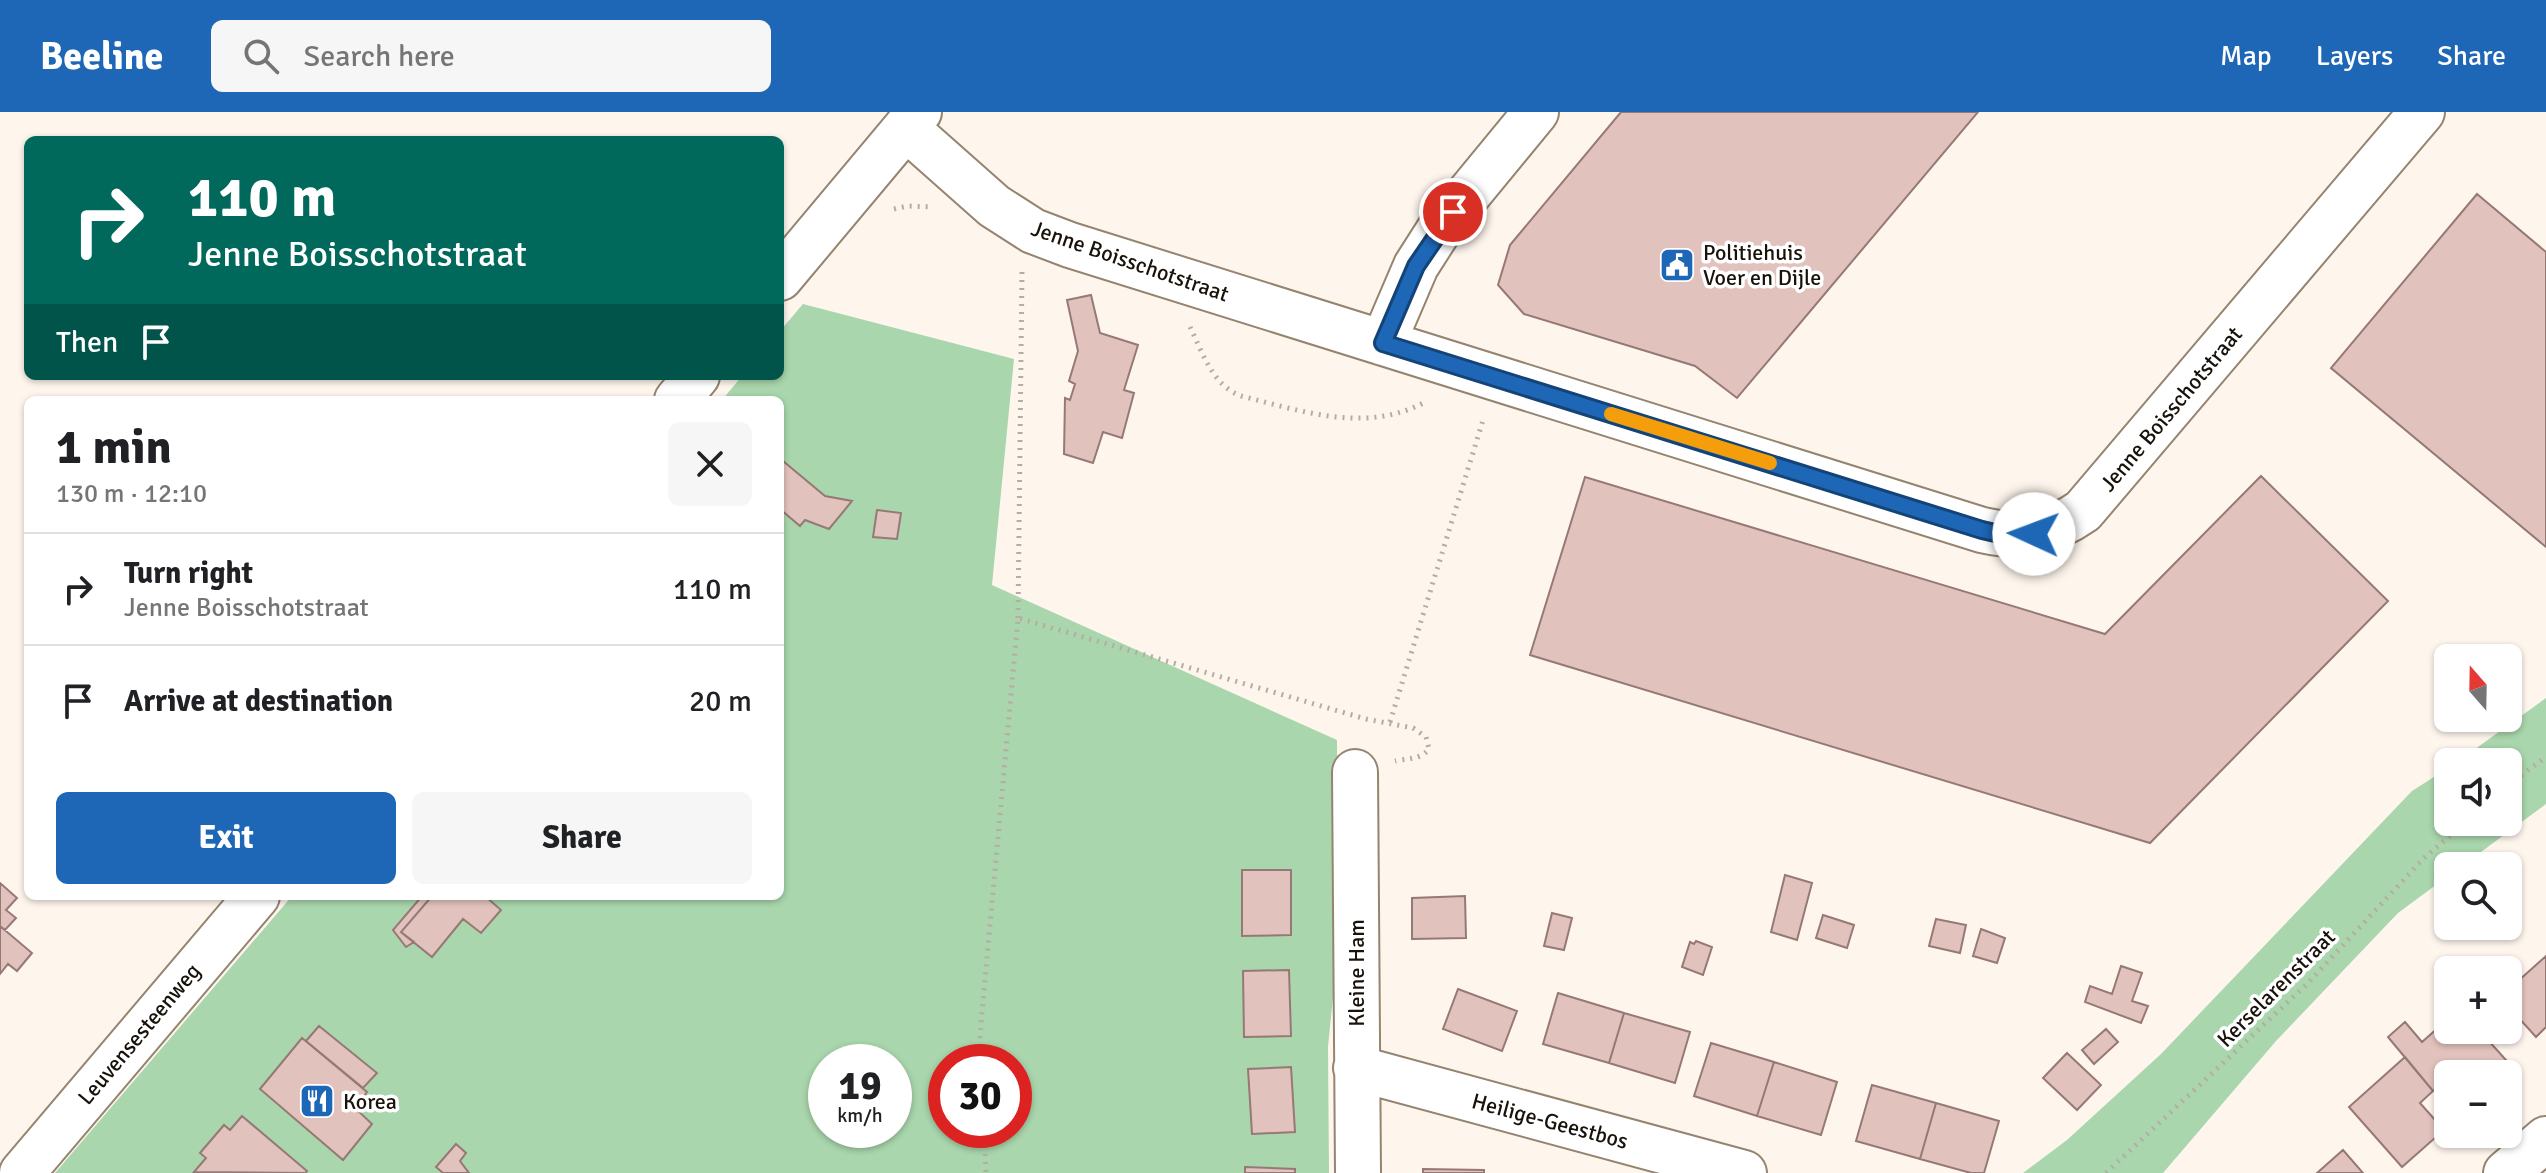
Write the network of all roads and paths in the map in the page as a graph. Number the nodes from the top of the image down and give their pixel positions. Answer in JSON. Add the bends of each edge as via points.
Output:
{"nodes":[{"id":1,"x":1536,"y":112,"type":"edge"},
{"id":2,"x":2422,"y":112,"type":"edge"},
{"id":3,"x":912,"y":120,"type":"edge"},
{"id":4,"x":1033,"y":231,"type":"junction"},
{"id":5,"x":784,"y":273,"type":"edge"},
{"id":6,"x":1383,"y":343,"type":"junction"},
{"id":7,"x":1496,"y":378,"type":"junction"},
{"id":8,"x":694,"y":380,"type":"edge"},
{"id":9,"x":680,"y":396,"type":"edge"},
{"id":10,"x":1018,"y":618,"type":"junction"},
{"id":11,"x":1390,"y":722,"type":"junction"},
{"id":12,"x":2546,"y":757,"type":"edge"},
{"id":13,"x":1355,"y":772,"type":"joint"},
{"id":14,"x":2522,"y":775,"type":"edge"},
{"id":15,"x":2450,"y":836,"type":"edge"},
{"id":16,"x":254,"y":900,"type":"edge"},
{"id":17,"x":981,"y":1044,"type":"edge"},
{"id":18,"x":1356,"y":1068,"type":"junction"},
{"id":19,"x":2546,"y":1139,"type":"edge"},
{"id":20,"x":985,"y":1148,"type":"edge"},
{"id":21,"x":22,"y":1173,"type":"edge"},
{"id":22,"x":986,"y":1173,"type":"edge"},
{"id":23,"x":1358,"y":1173,"type":"edge"},
{"id":24,"x":1744,"y":1173,"type":"edge"},
{"id":25,"x":2106,"y":1173,"type":"edge"},
{"id":26,"x":2506,"y":1173,"type":"edge"}],
"edges":[{"from":1,"to":6,"type":"street","via":[[1439,230],[1416,266]]},
{"from":2,"to":7,"type":"street","name":"Jenne Boisschotstraat","via":[[2098,495],[2051,530],[2020,536],[1982,530]]},
{"from":3,"to":4,"type":"street","name":"Jenne Boisschotstraat","via":[[994,206]]},
{"from":3,"to":5,"type":"street"},
{"from":4,"to":6,"type":"street","name":"Jenne Boisschotstraat"},
{"from":4,"to":10,"type":"path","via":[[1021,274]]},
{"from":6,"to":7,"type":"street","name":"Jenne Boisschotstraat"},
{"from":7,"to":11,"type":"path"},
{"from":8,"to":9,"type":"street"},
{"from":10,"to":11,"type":"path"},
{"from":10,"to":17,"type":"path"},
{"from":11,"to":13,"type":"path","via":[[1413,728],[1426,737],[1429,749],[1419,757]]},
{"from":12,"to":14,"type":"path"},
{"from":13,"to":18,"type":"street","name":"Kleine Ham"},
{"from":15,"to":25,"type":"path","name":"Kerselarenstraat","via":[[2306,985]]},
{"from":16,"to":21,"type":"street","name":"Leuvensesteenweg"},
{"from":18,"to":23,"type":"street","name":"Kleine Ham"},
{"from":18,"to":24,"type":"street","name":"Heilige-Geestbos"},
{"from":19,"to":26,"type":"street"},
{"from":20,"to":22,"type":"path"}]}
